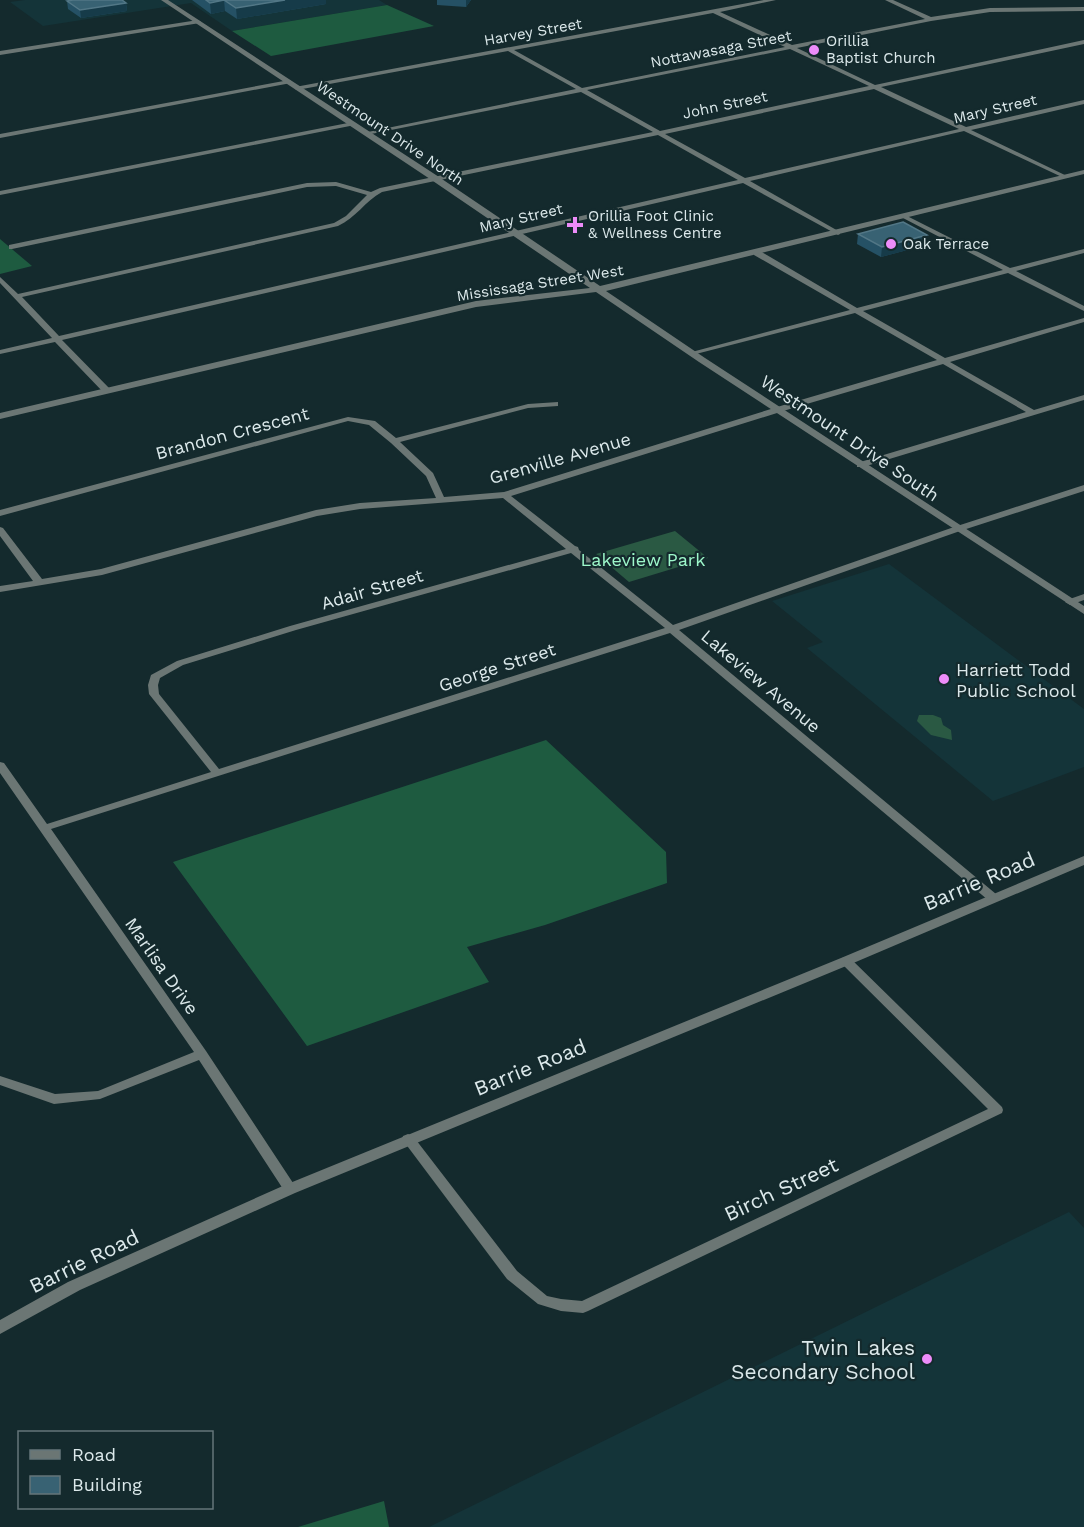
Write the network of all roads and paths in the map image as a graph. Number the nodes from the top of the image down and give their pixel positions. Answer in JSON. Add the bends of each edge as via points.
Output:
{"nodes":[{"id":1,"x":164,"y":0,"type":"edge"},
{"id":2,"x":773,"y":0,"type":"edge"},
{"id":3,"x":888,"y":0,"type":"edge"},
{"id":4,"x":1053,"y":0,"type":"edge"},
{"id":5,"x":1060,"y":9,"type":"junction"},
{"id":6,"x":1084,"y":9,"type":"edge"},
{"id":7,"x":714,"y":11,"type":"junction"},
{"id":8,"x":931,"y":19,"type":"junction"},
{"id":9,"x":198,"y":22,"type":"junction"},
{"id":10,"x":1084,"y":42,"type":"edge"},
{"id":11,"x":790,"y":47,"type":"junction"},
{"id":12,"x":509,"y":49,"type":"junction"},
{"id":13,"x":0,"y":53,"type":"edge"},
{"id":14,"x":289,"y":82,"type":"junction"},
{"id":15,"x":876,"y":87,"type":"junction"},
{"id":16,"x":297,"y":88,"type":"junction"},
{"id":17,"x":580,"y":90,"type":"junction"},
{"id":18,"x":1084,"y":102,"type":"edge"},
{"id":19,"x":353,"y":124,"type":"junction"},
{"id":20,"x":966,"y":129,"type":"junction"},
{"id":21,"x":366,"y":133,"type":"junction"},
{"id":22,"x":659,"y":133,"type":"junction"},
{"id":23,"x":0,"y":136,"type":"edge"},
{"id":24,"x":1084,"y":172,"type":"edge"},
{"id":25,"x":1065,"y":177,"type":"junction"},
{"id":26,"x":436,"y":179,"type":"junction"},
{"id":27,"x":744,"y":180,"type":"junction"},
{"id":28,"x":0,"y":194,"type":"edge"},
{"id":29,"x":371,"y":194,"type":"junction"},
{"id":30,"x":905,"y":217,"type":"junction"},
{"id":31,"x":516,"y":233,"type":"junction"},
{"id":32,"x":838,"y":233,"type":"junction"},
{"id":33,"x":12,"y":247,"type":"dead end"},
{"id":34,"x":1084,"y":251,"type":"edge"},
{"id":35,"x":757,"y":253,"type":"junction"},
{"id":36,"x":1010,"y":270,"type":"junction"},
{"id":37,"x":0,"y":279,"type":"edge"},
{"id":38,"x":598,"y":290,"type":"junction"},
{"id":39,"x":18,"y":296,"type":"junction"},
{"id":40,"x":1084,"y":309,"type":"edge"},
{"id":41,"x":854,"y":310,"type":"junction"},
{"id":42,"x":1084,"y":320,"type":"edge"},
{"id":43,"x":59,"y":339,"type":"junction"},
{"id":44,"x":0,"y":352,"type":"edge"},
{"id":45,"x":692,"y":353,"type":"junction"},
{"id":46,"x":944,"y":360,"type":"junction"},
{"id":47,"x":107,"y":391,"type":"junction"},
{"id":48,"x":1084,"y":397,"type":"edge"},
{"id":49,"x":555,"y":404,"type":"dead end"},
{"id":50,"x":778,"y":409,"type":"junction"},
{"id":51,"x":1032,"y":412,"type":"junction"},
{"id":52,"x":0,"y":416,"type":"edge"},
{"id":53,"x":394,"y":441,"type":"junction"},
{"id":54,"x":860,"y":465,"type":"junction"},
{"id":55,"x":1084,"y":488,"type":"edge"},
{"id":56,"x":505,"y":495,"type":"junction"},
{"id":57,"x":441,"y":500,"type":"junction"},
{"id":58,"x":0,"y":513,"type":"edge"},
{"id":59,"x":957,"y":529,"type":"junction"},
{"id":60,"x":0,"y":530,"type":"edge"},
{"id":61,"x":574,"y":549,"type":"junction"},
{"id":62,"x":40,"y":583,"type":"junction"},
{"id":63,"x":0,"y":589,"type":"edge"},
{"id":64,"x":1084,"y":597,"type":"edge"},
{"id":65,"x":1070,"y":602,"type":"junction"},
{"id":66,"x":1084,"y":611,"type":"edge"},
{"id":67,"x":672,"y":629,"type":"junction"},
{"id":68,"x":0,"y":765,"type":"edge"},
{"id":69,"x":217,"y":773,"type":"junction"},
{"id":70,"x":44,"y":828,"type":"junction"},
{"id":71,"x":1084,"y":860,"type":"edge"},
{"id":72,"x":992,"y":897,"type":"junction"},
{"id":73,"x":846,"y":961,"type":"junction"},
{"id":74,"x":202,"y":1054,"type":"junction"},
{"id":75,"x":0,"y":1080,"type":"edge"},
{"id":76,"x":408,"y":1140,"type":"junction"},
{"id":77,"x":290,"y":1189,"type":"junction"},
{"id":78,"x":0,"y":1328,"type":"edge"}],
"edges":[{"from":1,"to":9,"type":"street","name":"Westmount Drive North"},
{"from":2,"to":7,"type":"street","name":"Harvey Street"},
{"from":3,"to":8,"type":"street"},
{"from":4,"to":5,"type":"street"},
{"from":5,"to":6,"type":"street","name":"Nottawasaga Street"},
{"from":5,"to":8,"type":"street","name":"Nottawasaga Street","via":[[990,10]]},
{"from":7,"to":11,"type":"street"},
{"from":7,"to":12,"type":"street","name":"Harvey Street"},
{"from":8,"to":11,"type":"street","name":"Nottawasaga Street"},
{"from":9,"to":13,"type":"street"},
{"from":9,"to":14,"type":"street","name":"Westmount Drive North"},
{"from":10,"to":15,"type":"street","name":"John Street"},
{"from":11,"to":15,"type":"street"},
{"from":11,"to":17,"type":"street","name":"Nottawasaga Street"},
{"from":12,"to":16,"type":"street","name":"Harvey Street"},
{"from":12,"to":17,"type":"street"},
{"from":14,"to":16,"type":"street","name":"Westmount Drive North"},
{"from":14,"to":23,"type":"street"},
{"from":15,"to":20,"type":"street"},
{"from":15,"to":22,"type":"street","name":"John Street"},
{"from":16,"to":19,"type":"street","name":"Westmount Drive North"},
{"from":17,"to":21,"type":"street","name":"Nottawasaga Street"},
{"from":17,"to":22,"type":"street"},
{"from":18,"to":20,"type":"street","name":"Mary Street"},
{"from":19,"to":21,"type":"street","name":"Westmount Drive North"},
{"from":19,"to":28,"type":"street"},
{"from":20,"to":25,"type":"street"},
{"from":20,"to":27,"type":"street","name":"Mary Street"},
{"from":21,"to":26,"type":"street","name":"Westmount Drive North"},
{"from":22,"to":26,"type":"street","name":"John Street"},
{"from":22,"to":27,"type":"street"},
{"from":24,"to":25,"type":"street","name":"Mississaga Street West"},
{"from":25,"to":30,"type":"street","name":"Mississaga Street West"},
{"from":26,"to":29,"type":"street","name":"John Street"},
{"from":26,"to":31,"type":"street","name":"Westmount Drive North"},
{"from":27,"to":31,"type":"street","name":"Mary Street"},
{"from":27,"to":32,"type":"street"},
{"from":29,"to":33,"type":"street","via":[[317,183]]},
{"from":29,"to":39,"type":"street","via":[[351,217],[336,225]]},
{"from":30,"to":32,"type":"street","name":"Mississaga Street West"},
{"from":30,"to":36,"type":"street"},
{"from":31,"to":38,"type":"street","name":"Westmount Drive North"},
{"from":31,"to":43,"type":"street","name":"Mary Street"},
{"from":32,"to":35,"type":"street","name":"Mississaga Street West"},
{"from":34,"to":36,"type":"street"},
{"from":35,"to":38,"type":"street","name":"Mississaga Street West"},
{"from":35,"to":41,"type":"street"},
{"from":36,"to":40,"type":"street"},
{"from":36,"to":41,"type":"street"},
{"from":37,"to":39,"type":"street"},
{"from":38,"to":45,"type":"street","name":"Westmount Drive South"},
{"from":38,"to":47,"type":"street","name":"Mississaga Street West","via":[[476,304]]},
{"from":39,"to":43,"type":"street"},
{"from":41,"to":45,"type":"street"},
{"from":41,"to":46,"type":"street"},
{"from":42,"to":46,"type":"street","name":"Grenville Avenue"},
{"from":43,"to":44,"type":"street","name":"Mary Street"},
{"from":43,"to":47,"type":"street"},
{"from":45,"to":50,"type":"street","name":"Westmount Drive South"},
{"from":46,"to":50,"type":"street","name":"Grenville Avenue"},
{"from":46,"to":51,"type":"street"},
{"from":47,"to":52,"type":"street","name":"Mississaga Street West"},
{"from":48,"to":51,"type":"street"},
{"from":49,"to":53,"type":"street","via":[[528,406]]},
{"from":50,"to":54,"type":"street","name":"Westmount Drive South"},
{"from":50,"to":56,"type":"street","name":"Grenville Avenue"},
{"from":51,"to":54,"type":"street"},
{"from":53,"to":57,"type":"street","name":"Brandon Crescent","via":[[430,475]]},
{"from":53,"to":58,"type":"street","name":"Brandon Crescent","via":[[372,423],[348,419]]},
{"from":54,"to":59,"type":"street","name":"Westmount Drive South"},
{"from":55,"to":59,"type":"street","name":"George Street"},
{"from":56,"to":57,"type":"street","name":"Grenville Avenue"},
{"from":56,"to":61,"type":"street","name":"Lakeview Avenue"},
{"from":57,"to":62,"type":"street","name":"Grenville Avenue","via":[[316,513],[124,567]]},
{"from":59,"to":65,"type":"street","name":"Westmount Drive South"},
{"from":59,"to":67,"type":"street","name":"George Street"},
{"from":60,"to":62,"type":"street"},
{"from":61,"to":67,"type":"street","name":"Lakeview Avenue"},
{"from":61,"to":69,"type":"street","name":"Adair Street","via":[[293,628],[180,663],[155,677],[154,694]]},
{"from":62,"to":63,"type":"street","name":"Grenville Avenue"},
{"from":64,"to":65,"type":"street"},
{"from":65,"to":66,"type":"street","name":"Westmount Drive South"},
{"from":67,"to":69,"type":"street","name":"George Street"},
{"from":67,"to":72,"type":"street","name":"Lakeview Avenue"},
{"from":68,"to":70,"type":"street","name":"Marlisa Drive"},
{"from":69,"to":70,"type":"street","name":"George Street"},
{"from":70,"to":74,"type":"street","name":"Marlisa Drive"},
{"from":71,"to":72,"type":"street","name":"Barrie Road"},
{"from":72,"to":73,"type":"street","name":"Barrie Road"},
{"from":73,"to":76,"type":"street","name":"Barrie Road"},
{"from":73,"to":76,"type":"street","name":"Birch Street","via":[[998,1110],[583,1307],[543,1300],[525,1288]]},
{"from":74,"to":75,"type":"street","via":[[100,1095],[54,1099]]},
{"from":74,"to":77,"type":"street","name":"Marlisa Drive"},
{"from":76,"to":77,"type":"street","name":"Barrie Road"},
{"from":77,"to":78,"type":"street","name":"Barrie Road","via":[[74,1286]]}]}
